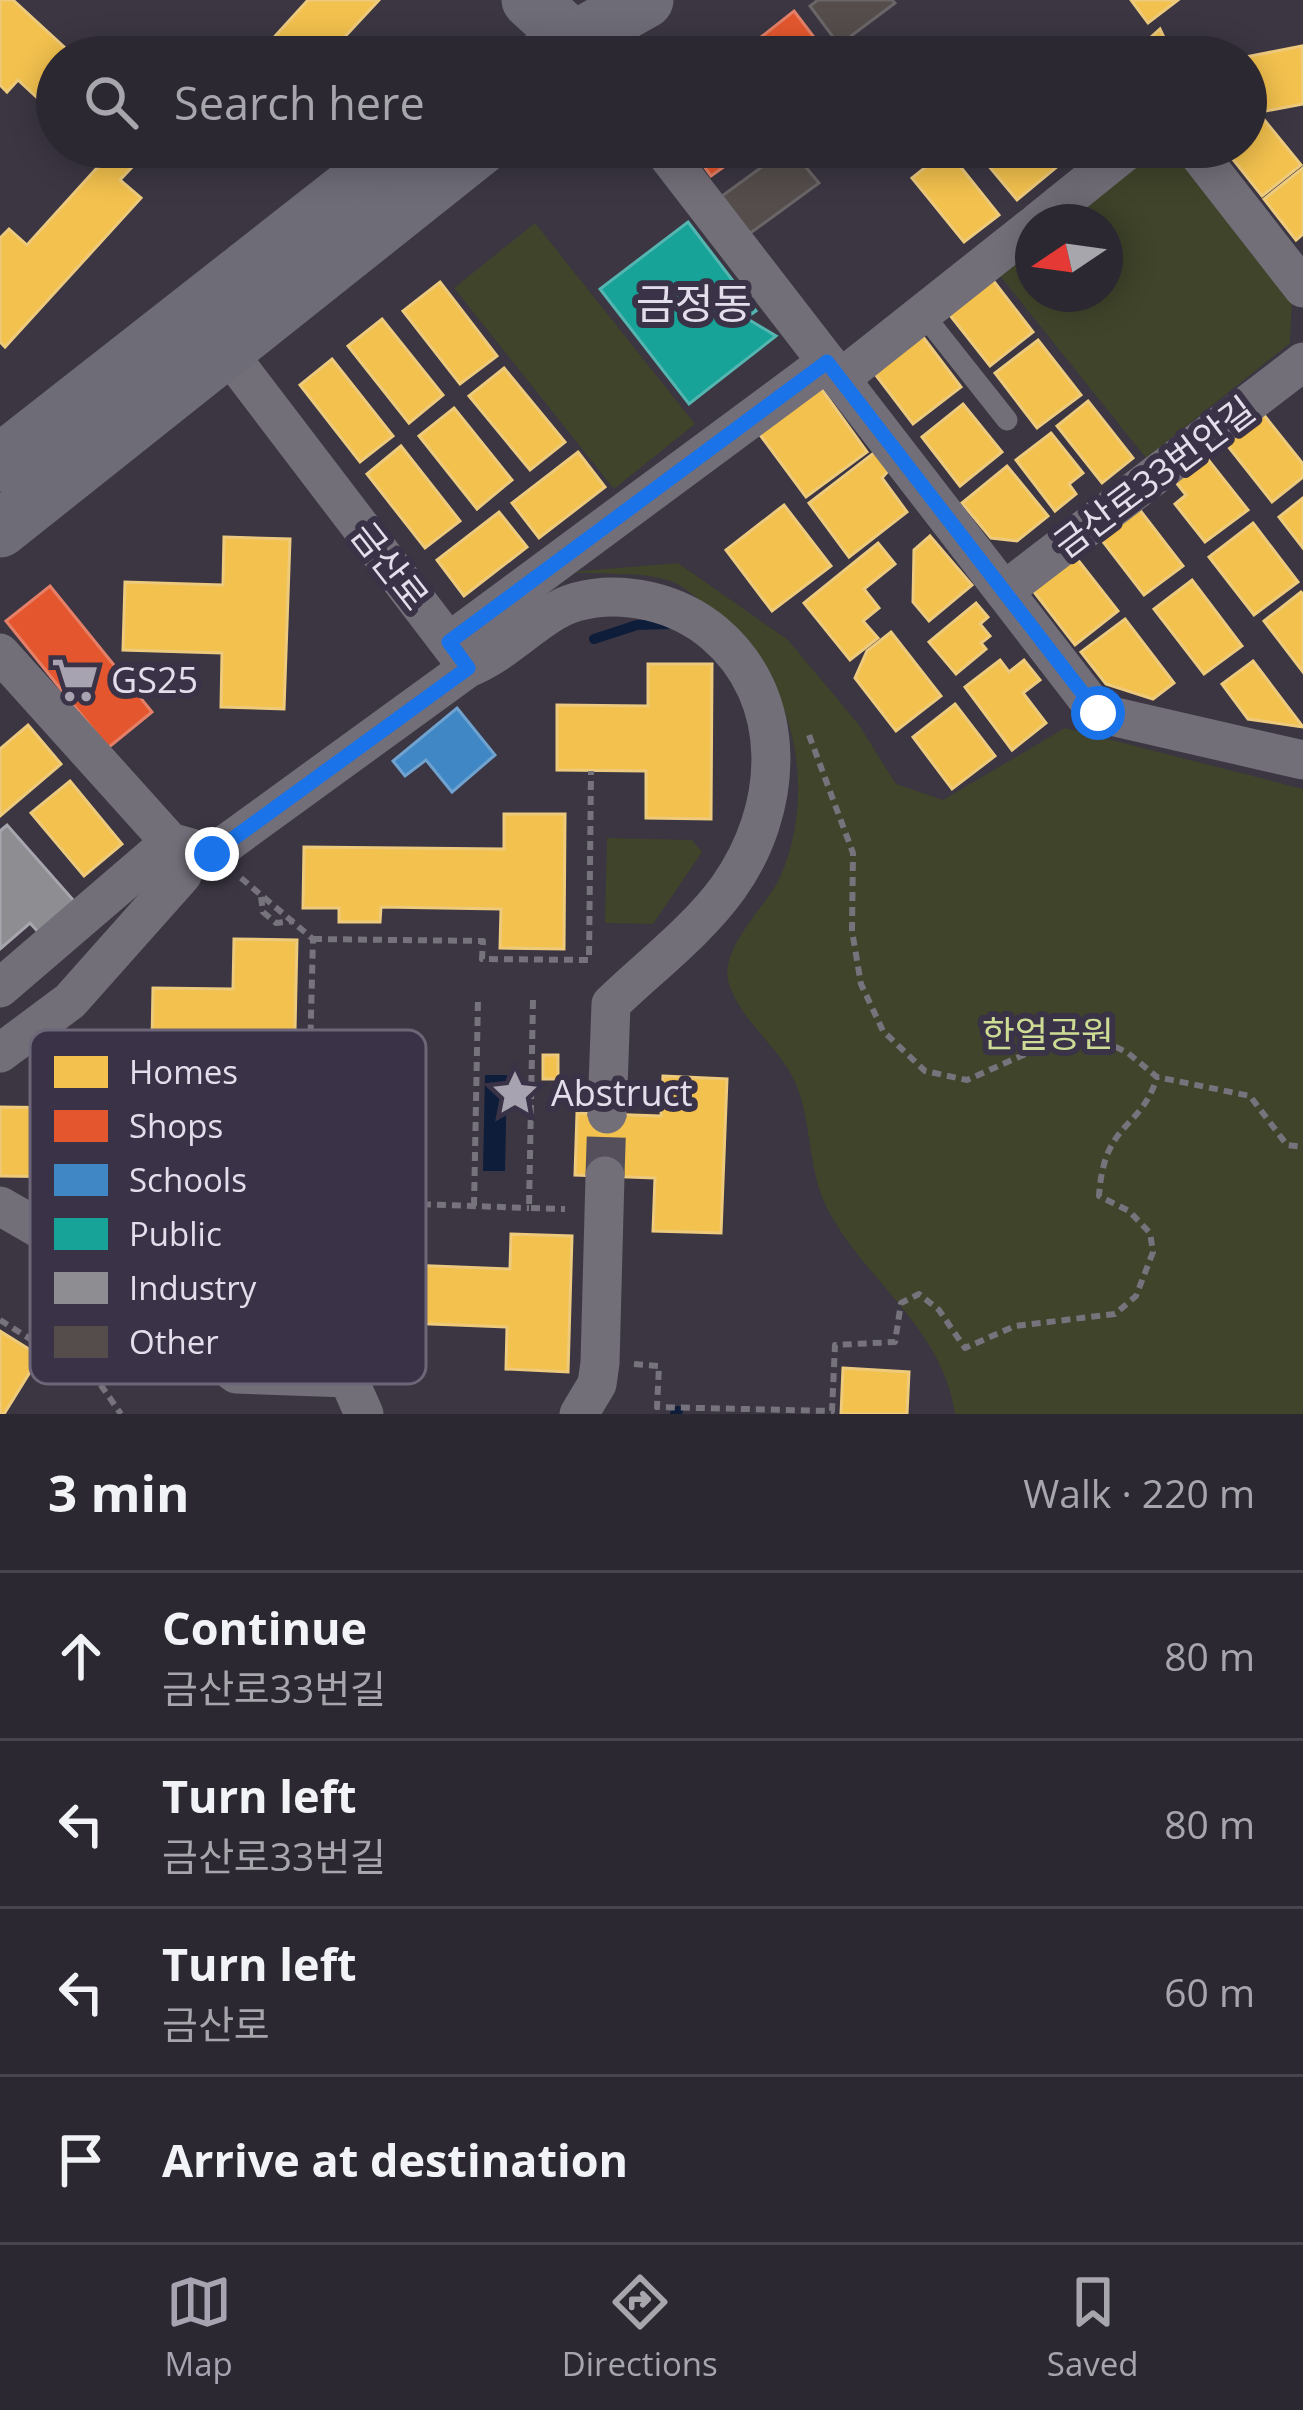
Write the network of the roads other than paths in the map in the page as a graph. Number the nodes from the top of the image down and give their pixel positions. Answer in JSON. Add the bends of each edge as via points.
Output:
{"nodes":[{"id":1,"x":530,"y":0,"type":"edge"},
{"id":2,"x":645,"y":0,"type":"edge"},
{"id":3,"x":556,"y":36,"type":"edge"},
{"id":4,"x":593,"y":36,"type":"edge"},
{"id":5,"x":376,"y":168,"type":"edge"},
{"id":6,"x":453,"y":168,"type":"edge"},
{"id":7,"x":667,"y":168,"type":"edge"},
{"id":8,"x":1105,"y":168,"type":"edge"},
{"id":9,"x":1209,"y":168,"type":"edge"},
{"id":10,"x":1060,"y":204,"type":"edge"},
{"id":11,"x":1015,"y":240,"type":"edge"},
{"id":12,"x":1303,"y":288,"type":"edge"},
{"id":13,"x":923,"y":314,"type":"junction"},
{"id":14,"x":225,"y":349,"type":"junction"},
{"id":15,"x":1303,"y":362,"type":"edge"},
{"id":16,"x":834,"y":371,"type":"junction"},
{"id":17,"x":1007,"y":420,"type":"dead end"},
{"id":18,"x":0,"y":463,"type":"edge"},
{"id":19,"x":0,"y":529,"type":"edge"},
{"id":20,"x":1004,"y":592,"type":"junction"},
{"id":21,"x":0,"y":653,"type":"edge"},
{"id":22,"x":459,"y":655,"type":"junction"},
{"id":23,"x":1303,"y":760,"type":"edge"},
{"id":24,"x":170,"y":842,"type":"junction"},
{"id":25,"x":0,"y":988,"type":"edge"},
{"id":26,"x":31,"y":1030,"type":"edge"},
{"id":27,"x":30,"y":1031,"type":"edge"},
{"id":28,"x":0,"y":1053,"type":"edge"},
{"id":29,"x":608,"y":1114,"type":"tunnel mouth"},
{"id":30,"x":605,"y":1193,"type":"tunnel mouth"},
{"id":31,"x":0,"y":1206,"type":"edge"},
{"id":32,"x":30,"y":1223,"type":"edge"},
{"id":33,"x":351,"y":1384,"type":"edge"},
{"id":34,"x":364,"y":1414,"type":"edge"},
{"id":35,"x":579,"y":1414,"type":"edge"}],
"edges":[{"from":1,"to":3,"type":"street"},
{"from":2,"to":4,"type":"street"},
{"from":5,"to":18,"type":"street"},
{"from":6,"to":14,"type":"street"},
{"from":7,"to":16,"type":"street"},
{"from":8,"to":10,"type":"street"},
{"from":9,"to":12,"type":"street"},
{"from":11,"to":13,"type":"street"},
{"from":13,"to":16,"type":"street"},
{"from":13,"to":17,"type":"lane"},
{"from":14,"to":19,"type":"street"},
{"from":14,"to":22,"type":"street","name":"금산로"},
{"from":15,"to":20,"type":"street","name":"금산로33번안길"},
{"from":16,"to":20,"type":"street"},
{"from":16,"to":22,"type":"street"},
{"from":20,"to":23,"type":"street","via":[[1098,713]]},
{"from":21,"to":24,"type":"street"},
{"from":22,"to":24,"type":"street","via":[[212,854]]},
{"from":22,"to":29,"type":"street","via":[[501,655],[573,602],[622,595],[676,610],[740,656],[770,727],[774,764],[759,828],[728,889],[610,1004]]},
{"from":24,"to":25,"type":"street"},
{"from":24,"to":26,"type":"street","via":[[182,875],[70,1001]]},
{"from":27,"to":28,"type":"street"},
{"from":30,"to":35,"type":"street","via":[[600,1363]]},
{"from":31,"to":32,"type":"street"},
{"from":33,"to":34,"type":"street"}]}
